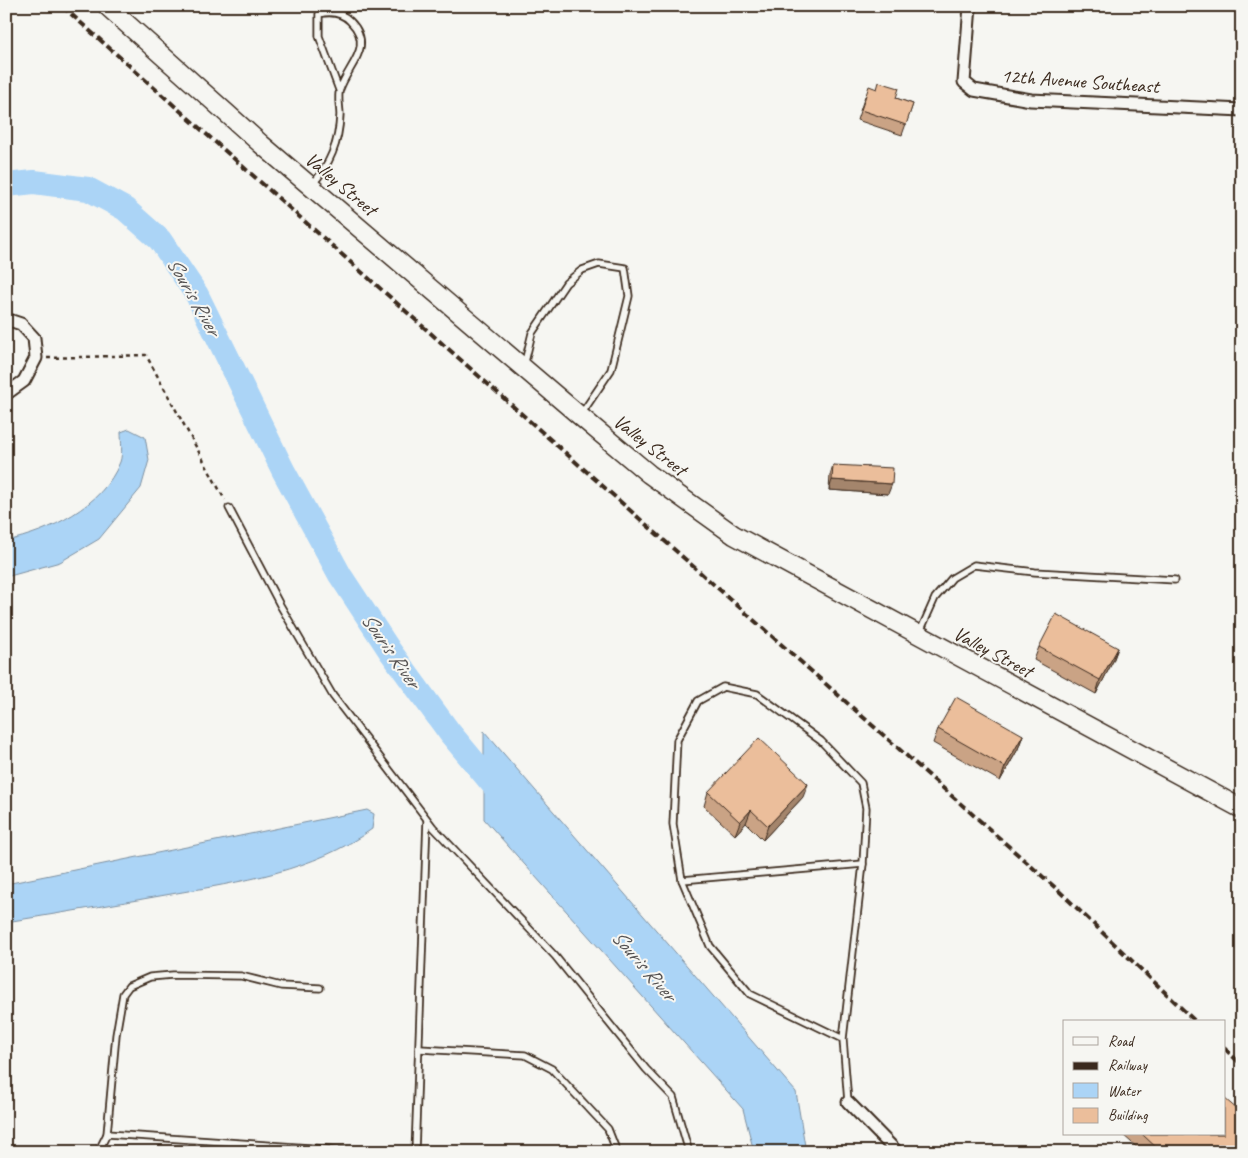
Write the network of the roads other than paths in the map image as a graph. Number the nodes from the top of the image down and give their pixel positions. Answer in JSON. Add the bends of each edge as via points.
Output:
{"nodes":[{"id":1,"x":107,"y":6,"type":"edge"},
{"id":2,"x":970,"y":6,"type":"edge"},
{"id":3,"x":339,"y":90,"type":"junction"},
{"id":4,"x":1242,"y":110,"type":"edge"},
{"id":5,"x":311,"y":186,"type":"junction"},
{"id":6,"x":6,"y":320,"type":"edge"},
{"id":7,"x":523,"y":368,"type":"junction"},
{"id":8,"x":6,"y":394,"type":"edge"},
{"id":9,"x":580,"y":416,"type":"junction"},
{"id":10,"x":229,"y":508,"type":"road end"},
{"id":11,"x":1175,"y":580,"type":"dead end"},
{"id":12,"x":918,"y":636,"type":"junction"},
{"id":13,"x":1242,"y":809,"type":"edge"},
{"id":14,"x":428,"y":820,"type":"junction"},
{"id":15,"x":864,"y":864,"type":"junction"},
{"id":16,"x":682,"y":880,"type":"junction"},
{"id":17,"x":320,"y":988,"type":"dead end"},
{"id":18,"x":843,"y":1039,"type":"junction"},
{"id":19,"x":420,"y":1049,"type":"junction"},
{"id":20,"x":848,"y":1102,"type":"joint"},
{"id":21,"x":107,"y":1134,"type":"junction"},
{"id":22,"x":98,"y":1152,"type":"edge"},
{"id":23,"x":370,"y":1152,"type":"edge"},
{"id":24,"x":415,"y":1152,"type":"edge"},
{"id":25,"x":617,"y":1152,"type":"edge"},
{"id":26,"x":689,"y":1152,"type":"edge"},
{"id":27,"x":898,"y":1152,"type":"edge"}],
"edges":[{"from":1,"to":5,"type":"main road","name":"Valley Street"},
{"from":2,"to":4,"type":"street","name":"12th Avenue Southeast","via":[[964,82],[974,90],[1031,100]]},
{"from":3,"to":3,"type":"lane","via":[[358,55],[362,40],[358,29],[348,18],[336,12],[326,12],[319,14],[319,36]]},
{"from":3,"to":5,"type":"lane","via":[[339,134],[324,171]]},
{"from":5,"to":7,"type":"main road","name":"Valley Street"},
{"from":6,"to":8,"type":"street","via":[[21,324],[34,338],[36,358],[24,381]]},
{"from":7,"to":9,"type":"main road","name":"Valley Street"},
{"from":7,"to":9,"type":"lane","via":[[532,333],[566,283],[582,270],[599,264],[625,268],[629,296],[611,370]]},
{"from":9,"to":12,"type":"main road","name":"Valley Street","via":[[649,474],[734,535]]},
{"from":10,"to":14,"type":"lane","via":[[333,696]]},
{"from":11,"to":12,"type":"lane","via":[[974,565],[952,578],[935,598]]},
{"from":12,"to":13,"type":"main road","name":"Valley Street"},
{"from":14,"to":19,"type":"lane"},
{"from":14,"to":26,"type":"lane","via":[[555,956],[646,1069],[673,1097]]},
{"from":15,"to":16,"type":"lane"},
{"from":15,"to":16,"type":"lane","via":[[866,808],[861,783],[821,741],[758,694],[723,688],[698,701],[677,740],[673,824]]},
{"from":15,"to":18,"type":"lane"},
{"from":16,"to":18,"type":"lane","via":[[710,946],[750,994]]},
{"from":17,"to":21,"type":"lane","via":[[281,986],[241,976],[173,975],[150,977],[129,986],[122,994]]},
{"from":18,"to":20,"type":"lane"},
{"from":19,"to":24,"type":"lane"},
{"from":19,"to":25,"type":"lane","via":[[525,1054],[552,1069],[608,1129]]},
{"from":20,"to":27,"type":"street"},
{"from":21,"to":22,"type":"lane"},
{"from":21,"to":23,"type":"lane"}]}
